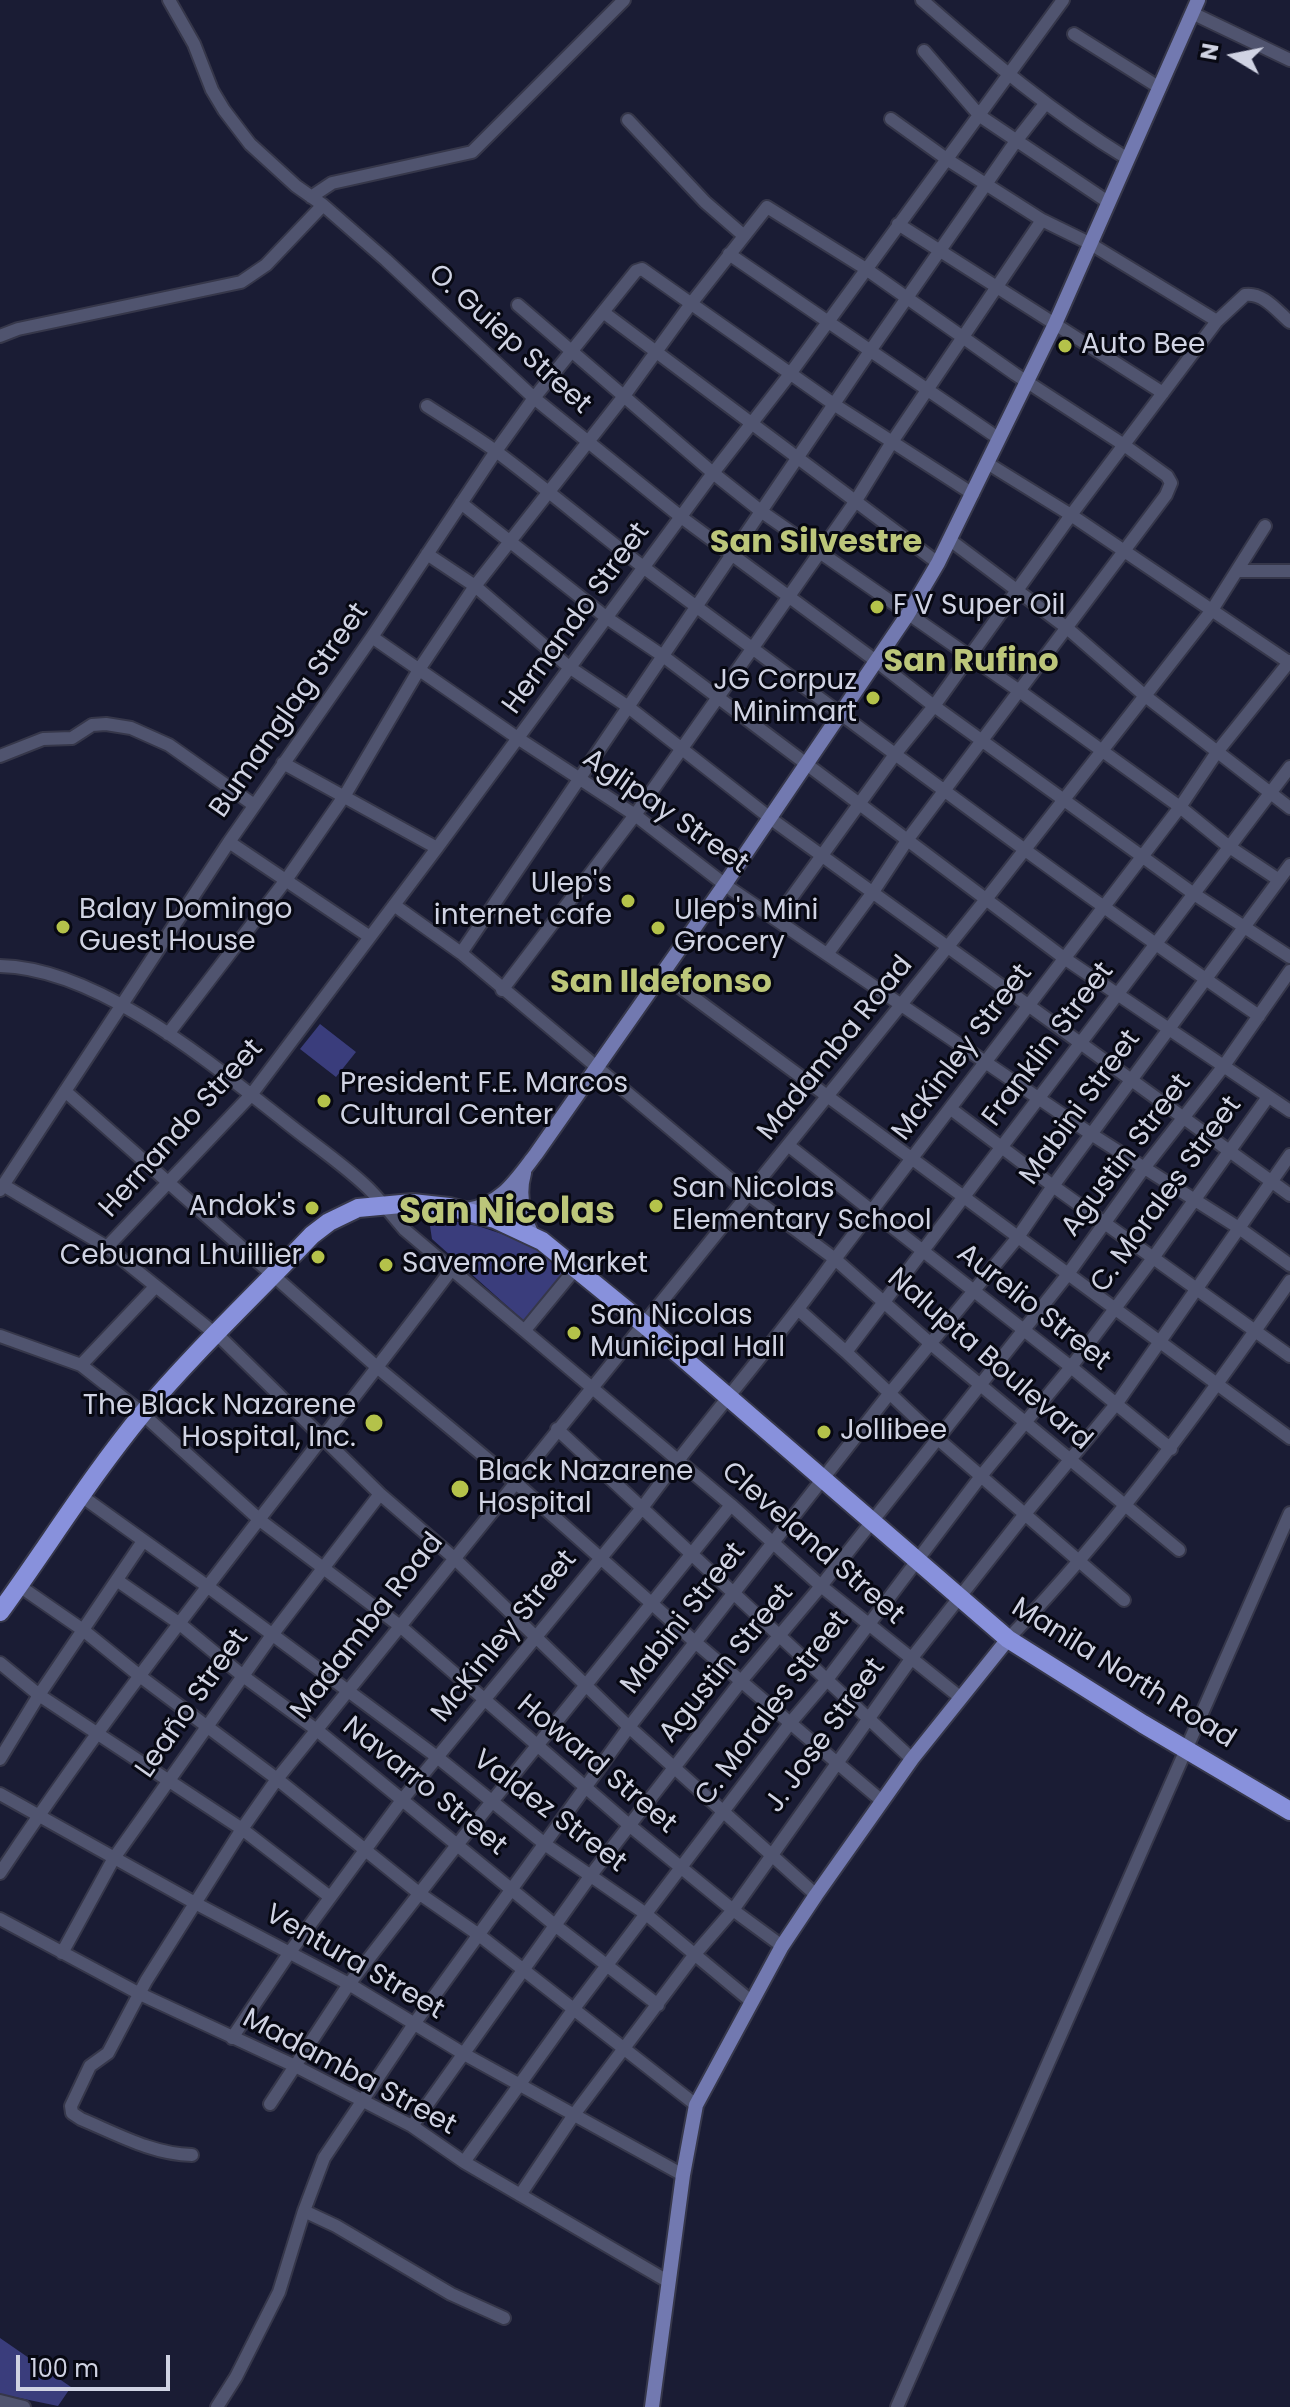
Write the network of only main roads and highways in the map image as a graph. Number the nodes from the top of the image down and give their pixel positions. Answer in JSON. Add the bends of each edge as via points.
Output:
{"nodes":[{"id":1,"x":1195,"y":6,"type":"edge"},
{"id":2,"x":525,"y":1169,"type":"junction"},
{"id":3,"x":460,"y":1211,"type":"junction"},
{"id":4,"x":532,"y":1235,"type":"junction"},
{"id":5,"x":0,"y":1612,"type":"edge"},
{"id":6,"x":1008,"y":1639,"type":"junction"},
{"id":7,"x":1290,"y":1811,"type":"edge"},
{"id":8,"x":652,"y":2407,"type":"edge"}],
"edges":[{"from":1,"to":2,"type":"main road","via":[[1055,324],[938,563],[725,884]]},
{"from":2,"to":3,"type":"main road","via":[[490,1204]]},
{"from":2,"to":4,"type":"main road","via":[[521,1198]]},
{"from":3,"to":4,"type":"highway","name":"Manila North Road"},
{"from":3,"to":5,"type":"highway","name":"Manila North Road","via":[[412,1203],[358,1208],[312,1235],[143,1413]]},
{"from":4,"to":6,"type":"highway","name":"Manila North Road","via":[[645,1325]]},
{"from":6,"to":7,"type":"highway","name":"Manila North Road"},
{"from":6,"to":8,"type":"main road","via":[[912,1759],[816,1895],[782,1946],[696,2105]]}]}
